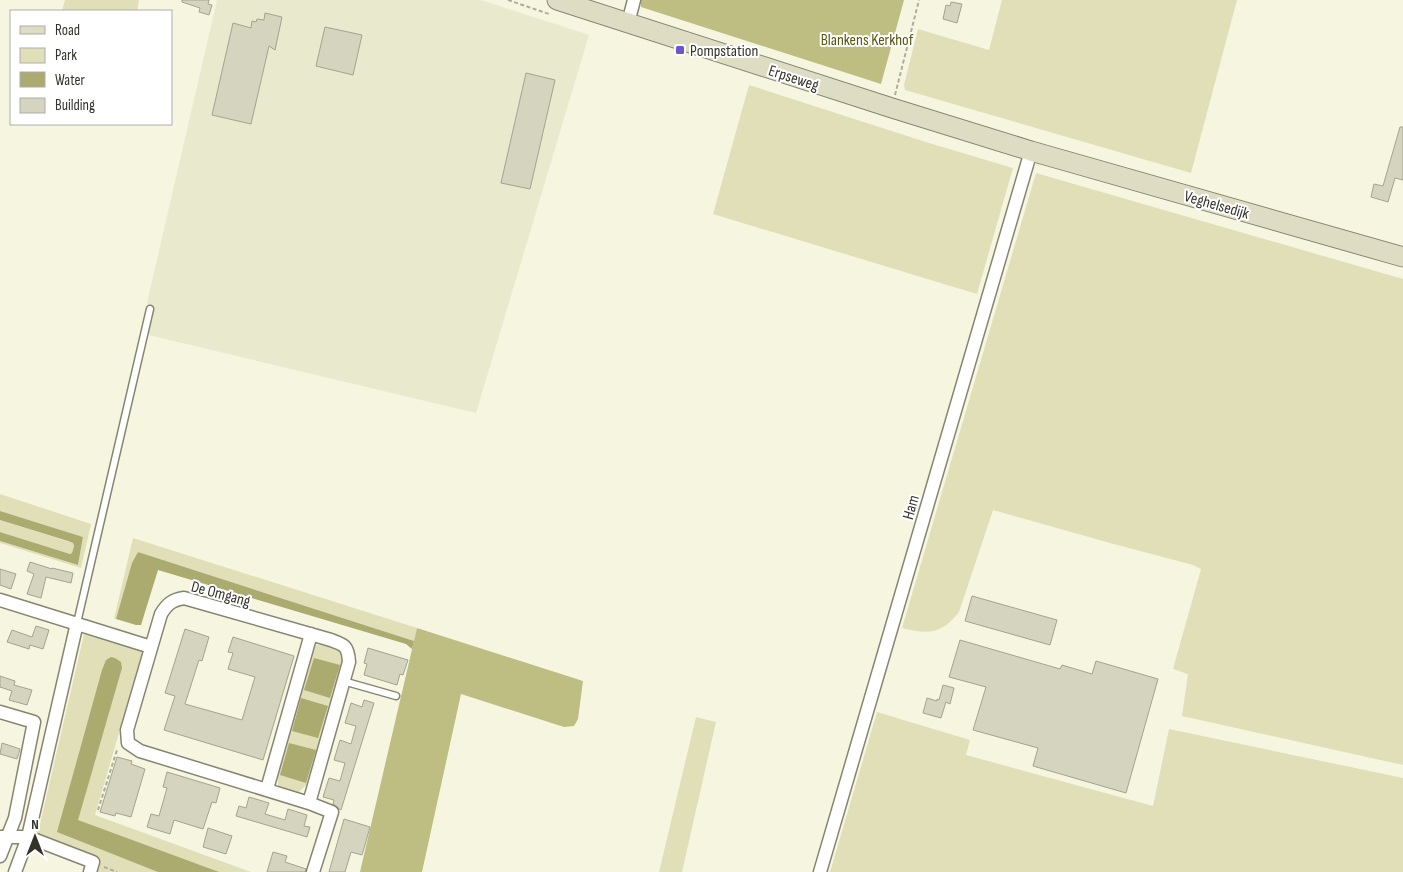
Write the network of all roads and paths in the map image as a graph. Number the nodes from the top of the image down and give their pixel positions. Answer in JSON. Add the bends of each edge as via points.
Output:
{"nodes":[{"id":1,"x":557,"y":0,"type":"edge"},
{"id":2,"x":634,"y":0,"type":"edge"},
{"id":3,"x":919,"y":0,"type":"edge"},
{"id":4,"x":628,"y":23,"type":"junction"},
{"id":5,"x":892,"y":108,"type":"junction"},
{"id":6,"x":1031,"y":151,"type":"junction"},
{"id":7,"x":1403,"y":257,"type":"edge"},
{"id":8,"x":150,"y":309,"type":"dead end"},
{"id":9,"x":0,"y":600,"type":"edge"},
{"id":10,"x":77,"y":623,"type":"junction"},
{"id":11,"x":311,"y":634,"type":"junction"},
{"id":12,"x":151,"y":647,"type":"junction"},
{"id":13,"x":343,"y":681,"type":"junction"},
{"id":14,"x":396,"y":696,"type":"dead end"},
{"id":15,"x":0,"y":712,"type":"edge"},
{"id":16,"x":128,"y":744,"type":"junction"},
{"id":17,"x":267,"y":789,"type":"junction"},
{"id":18,"x":309,"y":804,"type":"junction"},
{"id":19,"x":98,"y":810,"type":"dead end"},
{"id":20,"x":28,"y":837,"type":"junction"},
{"id":21,"x":3,"y":838,"type":"edge"},
{"id":22,"x":0,"y":856,"type":"edge"},
{"id":23,"x":15,"y":872,"type":"edge"},
{"id":24,"x":90,"y":872,"type":"edge"},
{"id":25,"x":313,"y":872,"type":"edge"},
{"id":26,"x":820,"y":872,"type":"edge"}],
"edges":[{"from":1,"to":4,"type":"main road","name":"Erpseweg"},
{"from":2,"to":4,"type":"street"},
{"from":3,"to":5,"type":"path"},
{"from":4,"to":5,"type":"main road","name":"Erpseweg"},
{"from":5,"to":6,"type":"main road","name":"Erpseweg"},
{"from":6,"to":7,"type":"main road","name":"Veghelsedijk"},
{"from":6,"to":26,"type":"street","name":"Ham"},
{"from":8,"to":10,"type":"lane"},
{"from":9,"to":10,"type":"street"},
{"from":10,"to":12,"type":"street"},
{"from":10,"to":20,"type":"street"},
{"from":11,"to":12,"type":"street","name":"De Omgang","via":[[184,598],[166,606]]},
{"from":11,"to":13,"type":"street","name":"De Omgang","via":[[344,645],[349,652]]},
{"from":11,"to":17,"type":"street"},
{"from":12,"to":16,"type":"street","name":"De Omgang","via":[[127,730]]},
{"from":13,"to":14,"type":"lane"},
{"from":13,"to":18,"type":"street","name":"De Omgang"},
{"from":15,"to":21,"type":"street","via":[[34,722],[14,818]]},
{"from":16,"to":17,"type":"street","via":[[140,751]]},
{"from":16,"to":19,"type":"path","via":[[116,751]]},
{"from":17,"to":18,"type":"street"},
{"from":18,"to":25,"type":"street","via":[[332,812]]},
{"from":20,"to":21,"type":"street"},
{"from":20,"to":23,"type":"street"},
{"from":20,"to":24,"type":"street","via":[[92,862]]},
{"from":21,"to":22,"type":"street"}]}
